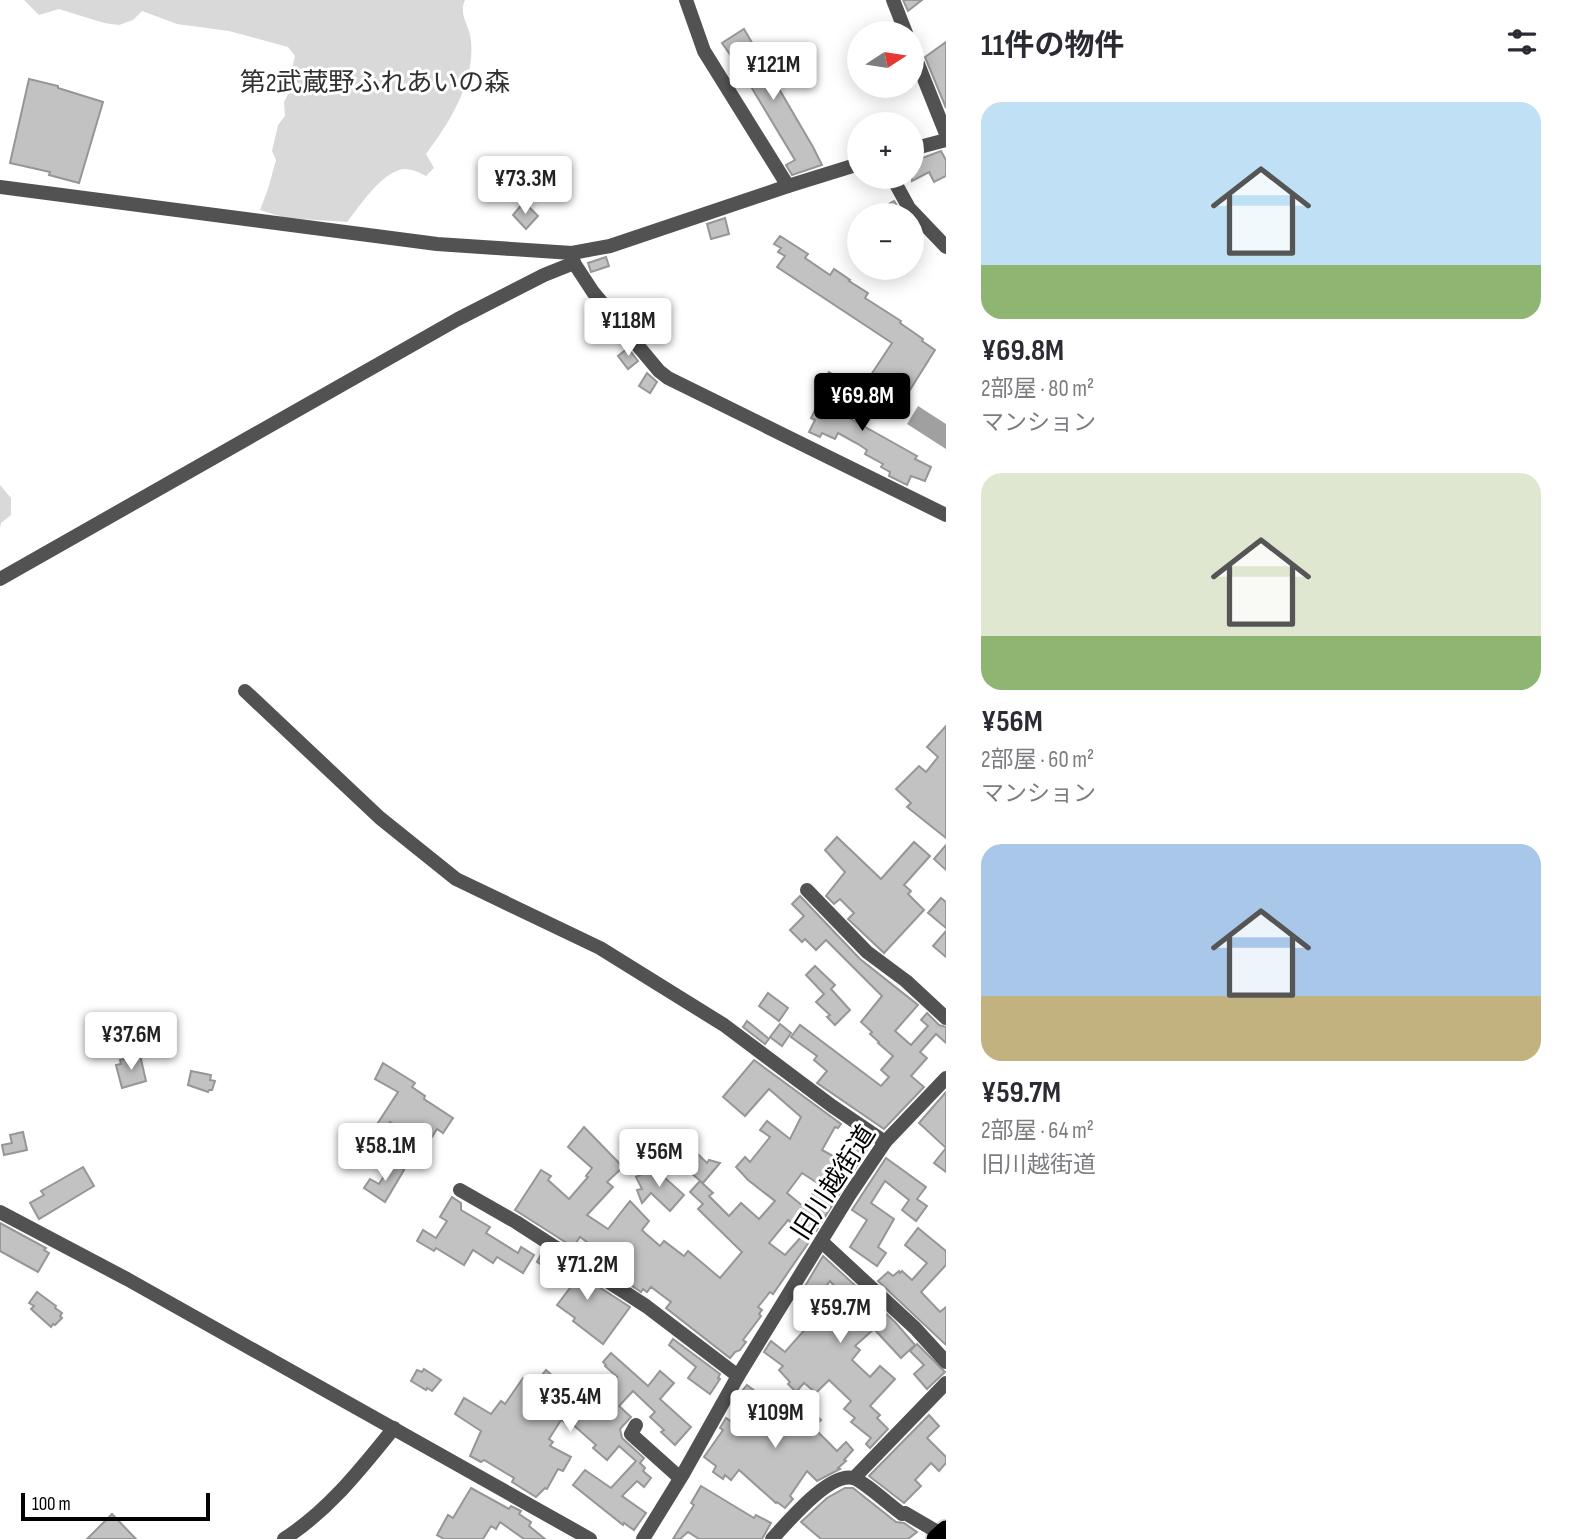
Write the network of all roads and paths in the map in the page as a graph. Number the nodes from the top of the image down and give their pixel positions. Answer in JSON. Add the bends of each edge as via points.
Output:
{"nodes":[{"id":1,"x":686,"y":0,"type":"edge"},
{"id":2,"x":892,"y":0,"type":"edge"},
{"id":3,"x":900,"y":21,"type":"edge"},
{"id":4,"x":924,"y":79,"type":"edge"},
{"id":5,"x":946,"y":134,"type":"edge"},
{"id":6,"x":946,"y":140,"type":"edge"},
{"id":7,"x":924,"y":146,"type":"edge"},
{"id":8,"x":847,"y":168,"type":"edge"},
{"id":9,"x":788,"y":186,"type":"junction"},
{"id":10,"x":0,"y":187,"type":"edge"},
{"id":11,"x":899,"y":189,"type":"edge"},
{"id":12,"x":946,"y":247,"type":"edge"},
{"id":13,"x":573,"y":258,"type":"junction"},
{"id":14,"x":946,"y":515,"type":"edge"},
{"id":15,"x":0,"y":579,"type":"edge"},
{"id":16,"x":245,"y":691,"type":"dead end"},
{"id":17,"x":807,"y":890,"type":"dead end"},
{"id":18,"x":946,"y":1018,"type":"edge"},
{"id":19,"x":946,"y":1077,"type":"edge"},
{"id":20,"x":885,"y":1142,"type":"junction"},
{"id":21,"x":460,"y":1190,"type":"dead end"},
{"id":22,"x":0,"y":1212,"type":"edge"},
{"id":23,"x":822,"y":1242,"type":"junction"},
{"id":24,"x":946,"y":1362,"type":"edge"},
{"id":25,"x":738,"y":1376,"type":"junction"},
{"id":26,"x":946,"y":1382,"type":"edge"},
{"id":27,"x":636,"y":1425,"type":"dead end"},
{"id":28,"x":394,"y":1428,"type":"junction"},
{"id":29,"x":680,"y":1478,"type":"junction"},
{"id":30,"x":854,"y":1478,"type":"junction"},
{"id":31,"x":941,"y":1534,"type":"edge"},
{"id":32,"x":284,"y":1539,"type":"edge"},
{"id":33,"x":590,"y":1539,"type":"edge"},
{"id":34,"x":643,"y":1539,"type":"edge"},
{"id":35,"x":772,"y":1539,"type":"edge"}],
"edges":[{"from":1,"to":9,"type":"street","via":[[704,51]]},
{"from":2,"to":3,"type":"street"},
{"from":4,"to":5,"type":"street"},
{"from":6,"to":7,"type":"street"},
{"from":8,"to":9,"type":"street"},
{"from":9,"to":13,"type":"street"},
{"from":10,"to":13,"type":"street"},
{"from":11,"to":12,"type":"street","via":[[909,208]]},
{"from":13,"to":14,"type":"street","via":[[593,292],[668,378]]},
{"from":13,"to":15,"type":"street"},
{"from":16,"to":20,"type":"street","via":[[380,818],[456,879],[610,955],[724,1025]]},
{"from":17,"to":18,"type":"street","via":[[867,952]]},
{"from":19,"to":20,"type":"street","name":"旧川越街道"},
{"from":20,"to":23,"type":"street","name":"旧川越街道"},
{"from":21,"to":25,"type":"street","via":[[646,1306]]},
{"from":22,"to":28,"type":"street"},
{"from":23,"to":24,"type":"street"},
{"from":23,"to":25,"type":"street","name":"旧川越街道"},
{"from":25,"to":29,"type":"street","name":"旧川越街道"},
{"from":26,"to":30,"type":"street"},
{"from":27,"to":29,"type":"street","via":[[631,1434]]},
{"from":28,"to":32,"type":"street","via":[[351,1483]]},
{"from":28,"to":33,"type":"street"},
{"from":29,"to":34,"type":"street","name":"旧川越街道"},
{"from":30,"to":31,"type":"street","via":[[902,1514]]},
{"from":30,"to":35,"type":"street","via":[[842,1478],[814,1496]]}]}
